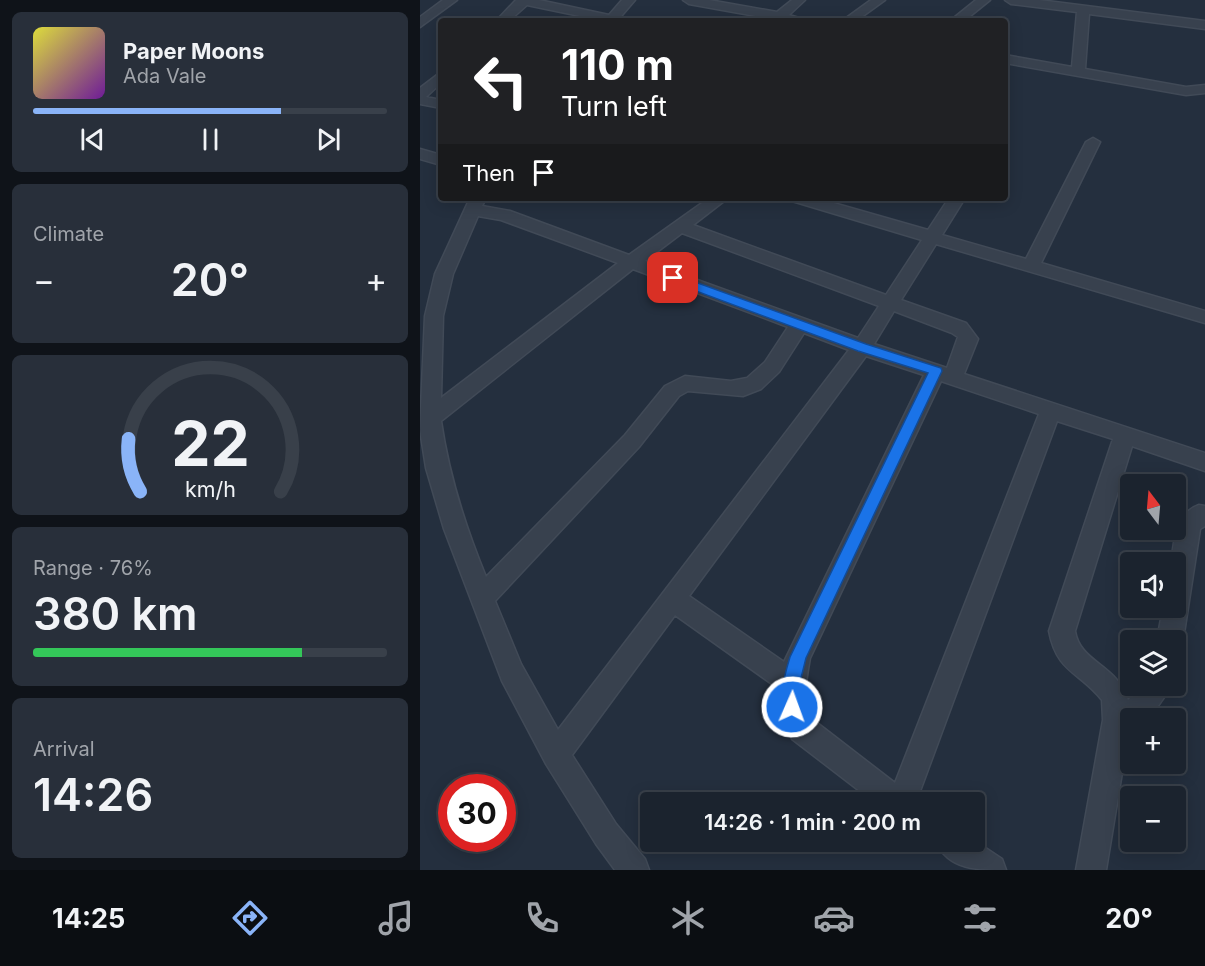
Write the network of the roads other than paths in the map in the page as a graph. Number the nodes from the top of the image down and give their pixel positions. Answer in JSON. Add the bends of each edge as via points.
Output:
{"nodes":[{"id":1,"x":451,"y":0,"type":"edge"},
{"id":2,"x":523,"y":0,"type":"edge"},
{"id":3,"x":629,"y":0,"type":"edge"},
{"id":4,"x":689,"y":0,"type":"edge"},
{"id":5,"x":799,"y":0,"type":"edge"},
{"id":6,"x":879,"y":0,"type":"edge"},
{"id":7,"x":984,"y":0,"type":"edge"},
{"id":8,"x":1011,"y":0,"type":"edge"},
{"id":9,"x":1128,"y":0,"type":"edge"},
{"id":10,"x":1083,"y":10,"type":"junction"},
{"id":11,"x":780,"y":16,"type":"junction"},
{"id":12,"x":1127,"y":16,"type":"junction"},
{"id":13,"x":505,"y":18,"type":"edge"},
{"id":14,"x":602,"y":18,"type":"edge"},
{"id":15,"x":613,"y":18,"type":"edge"},
{"id":16,"x":789,"y":18,"type":"edge"},
{"id":17,"x":852,"y":18,"type":"edge"},
{"id":18,"x":960,"y":18,"type":"edge"},
{"id":19,"x":420,"y":23,"type":"edge"},
{"id":20,"x":1205,"y":25,"type":"edge"},
{"id":21,"x":1008,"y":59,"type":"edge"},
{"id":22,"x":1078,"y":72,"type":"junction"},
{"id":23,"x":438,"y":79,"type":"edge"},
{"id":24,"x":1205,"y":89,"type":"edge"},
{"id":25,"x":420,"y":98,"type":"edge"},
{"id":26,"x":438,"y":103,"type":"edge"},
{"id":27,"x":1093,"y":142,"type":"dead end"},
{"id":28,"x":420,"y":154,"type":"edge"},
{"id":29,"x":438,"y":159,"type":"edge"},
{"id":30,"x":716,"y":201,"type":"edge"},
{"id":31,"x":808,"y":201,"type":"edge"},
{"id":32,"x":955,"y":201,"type":"edge"},
{"id":33,"x":476,"y":204,"type":"edge"},
{"id":34,"x":681,"y":227,"type":"junction"},
{"id":35,"x":933,"y":239,"type":"junction"},
{"id":36,"x":631,"y":262,"type":"junction"},
{"id":37,"x":1030,"y":268,"type":"junction"},
{"id":38,"x":890,"y":302,"type":"junction"},
{"id":39,"x":427,"y":314,"type":"edge"},
{"id":40,"x":1205,"y":317,"type":"edge"},
{"id":41,"x":799,"y":325,"type":"junction"},
{"id":42,"x":862,"y":347,"type":"junction"},
{"id":43,"x":945,"y":374,"type":"junction"},
{"id":44,"x":1051,"y":410,"type":"junction"},
{"id":45,"x":425,"y":421,"type":"edge"},
{"id":46,"x":1125,"y":434,"type":"junction"},
{"id":47,"x":1205,"y":462,"type":"edge"},
{"id":48,"x":1205,"y":516,"type":"edge"},
{"id":49,"x":1184,"y":552,"type":"edge"},
{"id":50,"x":672,"y":598,"type":"junction"},
{"id":51,"x":481,"y":599,"type":"junction"},
{"id":52,"x":792,"y":682,"type":"junction"},
{"id":53,"x":1151,"y":696,"type":"edge"},
{"id":54,"x":1116,"y":720,"type":"junction"},
{"id":55,"x":556,"y":754,"type":"junction"},
{"id":56,"x":883,"y":792,"type":"edge"},
{"id":57,"x":906,"y":792,"type":"edge"},
{"id":58,"x":965,"y":852,"type":"edge"},
{"id":59,"x":634,"y":870,"type":"edge"},
{"id":60,"x":991,"y":870,"type":"edge"},
{"id":61,"x":1091,"y":870,"type":"edge"}],
"edges":[{"from":1,"to":19,"type":"street"},
{"from":2,"to":13,"type":"street"},
{"from":2,"to":14,"type":"street"},
{"from":3,"to":15,"type":"street"},
{"from":4,"to":11,"type":"street"},
{"from":5,"to":11,"type":"street"},
{"from":6,"to":17,"type":"street"},
{"from":7,"to":18,"type":"street"},
{"from":8,"to":10,"type":"street"},
{"from":9,"to":12,"type":"street"},
{"from":10,"to":12,"type":"street"},
{"from":10,"to":22,"type":"street"},
{"from":11,"to":16,"type":"street"},
{"from":12,"to":20,"type":"street"},
{"from":21,"to":22,"type":"street"},
{"from":22,"to":24,"type":"street","via":[[1185,91]]},
{"from":23,"to":25,"type":"street"},
{"from":25,"to":26,"type":"street"},
{"from":27,"to":37,"type":"street"},
{"from":28,"to":29,"type":"street"},
{"from":30,"to":34,"type":"street"},
{"from":31,"to":35,"type":"street"},
{"from":32,"to":35,"type":"street"},
{"from":33,"to":36,"type":"street"},
{"from":33,"to":39,"type":"street"},
{"from":34,"to":36,"type":"street"},
{"from":34,"to":38,"type":"street"},
{"from":35,"to":37,"type":"street"},
{"from":35,"to":38,"type":"street"},
{"from":36,"to":41,"type":"street"},
{"from":36,"to":45,"type":"street"},
{"from":37,"to":40,"type":"street"},
{"from":38,"to":42,"type":"street"},
{"from":38,"to":43,"type":"street","via":[[965,333],[967,346]]},
{"from":39,"to":45,"type":"street"},
{"from":41,"to":42,"type":"street"},
{"from":41,"to":51,"type":"street","via":[[760,381],[744,389],[685,383],[672,392],[632,441]]},
{"from":42,"to":43,"type":"street"},
{"from":42,"to":50,"type":"street"},
{"from":43,"to":44,"type":"street"},
{"from":43,"to":52,"type":"street","via":[[798,657]]},
{"from":44,"to":46,"type":"street"},
{"from":44,"to":57,"type":"street"},
{"from":45,"to":51,"type":"street","via":[[455,529]]},
{"from":46,"to":47,"type":"street"},
{"from":46,"to":54,"type":"street","via":[[1062,631],[1063,647],[1076,663],[1109,688],[1116,702]]},
{"from":48,"to":49,"type":"street","via":[[1199,515],[1189,525]]},
{"from":50,"to":52,"type":"street"},
{"from":50,"to":55,"type":"street"},
{"from":51,"to":55,"type":"street","via":[[511,672]]},
{"from":52,"to":56,"type":"street","via":[[792,707],[802,729]]},
{"from":53,"to":54,"type":"street","via":[[1142,707]]},
{"from":54,"to":61,"type":"street"},
{"from":55,"to":59,"type":"street","via":[[606,834]]},
{"from":58,"to":60,"type":"street"}]}
